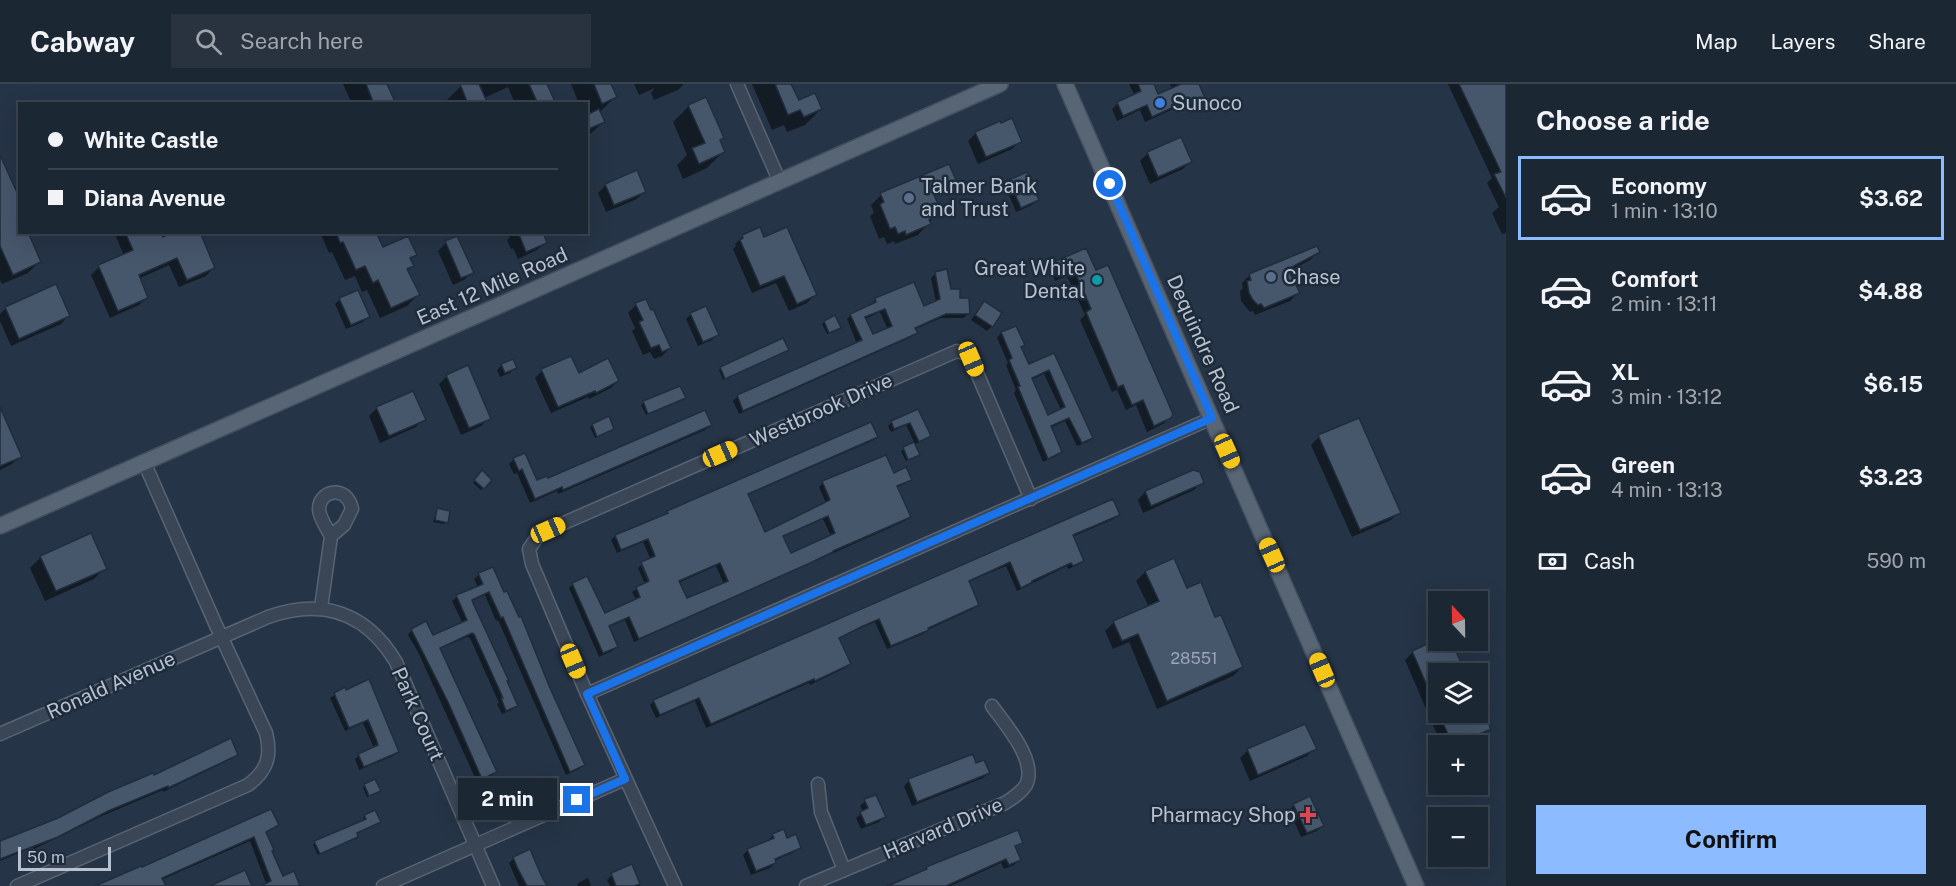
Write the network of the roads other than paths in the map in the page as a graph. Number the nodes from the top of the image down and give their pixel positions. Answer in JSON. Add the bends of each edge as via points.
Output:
{"nodes":[{"id":1,"x":737,"y":84,"type":"edge"},
{"id":2,"x":1000,"y":84,"type":"edge"},
{"id":3,"x":1065,"y":84,"type":"edge"},
{"id":4,"x":779,"y":180,"type":"junction"},
{"id":5,"x":1212,"y":418,"type":"junction"},
{"id":6,"x":144,"y":462,"type":"junction"},
{"id":7,"x":1031,"y":499,"type":"junction"},
{"id":8,"x":0,"y":526,"type":"edge"},
{"id":9,"x":331,"y":536,"type":"dead end"},
{"id":10,"x":321,"y":608,"type":"junction"},
{"id":11,"x":221,"y":636,"type":"junction"},
{"id":12,"x":587,"y":694,"type":"junction"},
{"id":13,"x":992,"y":706,"type":"dead end"},
{"id":14,"x":0,"y":734,"type":"edge"},
{"id":15,"x":625,"y":779,"type":"junction"},
{"id":16,"x":818,"y":784,"type":"dead end"},
{"id":17,"x":475,"y":845,"type":"junction"},
{"id":18,"x":844,"y":870,"type":"junction"},
{"id":19,"x":26,"y":884,"type":"edge"},
{"id":20,"x":383,"y":886,"type":"edge"},
{"id":21,"x":493,"y":886,"type":"edge"},
{"id":22,"x":675,"y":886,"type":"edge"},
{"id":23,"x":806,"y":886,"type":"edge"},
{"id":24,"x":1416,"y":886,"type":"edge"}],
"edges":[{"from":1,"to":4,"type":"street"},
{"from":2,"to":4,"type":"main road","name":"East 12 Mile Road"},
{"from":3,"to":5,"type":"main road","name":"Dequindre Road"},
{"from":4,"to":6,"type":"main road","name":"East 12 Mile Road"},
{"from":5,"to":7,"type":"street"},
{"from":5,"to":24,"type":"main road","name":"Dequindre Road"},
{"from":6,"to":8,"type":"main road","name":"East 12 Mile Road"},
{"from":6,"to":11,"type":"street"},
{"from":7,"to":12,"type":"street"},
{"from":7,"to":12,"type":"street","name":"Westbrook Drive","via":[[971,359],[957,351],[548,530],[533,542],[532,564]]},
{"from":9,"to":10,"type":"street"},
{"from":10,"to":11,"type":"street","name":"Park Court","via":[[285,611]]},
{"from":10,"to":17,"type":"street","name":"Park Court","via":[[350,616],[378,636],[388,649]]},
{"from":11,"to":14,"type":"street","name":"Ronald Avenue"},
{"from":11,"to":19,"type":"street","via":[[266,733],[269,755],[260,775],[248,785]]},
{"from":12,"to":15,"type":"street"},
{"from":13,"to":18,"type":"street","name":"Harvard Drive","via":[[1026,761],[1029,773],[1018,795]]},
{"from":15,"to":17,"type":"street"},
{"from":15,"to":22,"type":"street"},
{"from":16,"to":18,"type":"street","via":[[821,812]]},
{"from":17,"to":20,"type":"street"},
{"from":17,"to":21,"type":"street","name":"Park Court"},
{"from":18,"to":23,"type":"street","name":"Harvard Drive"}]}
